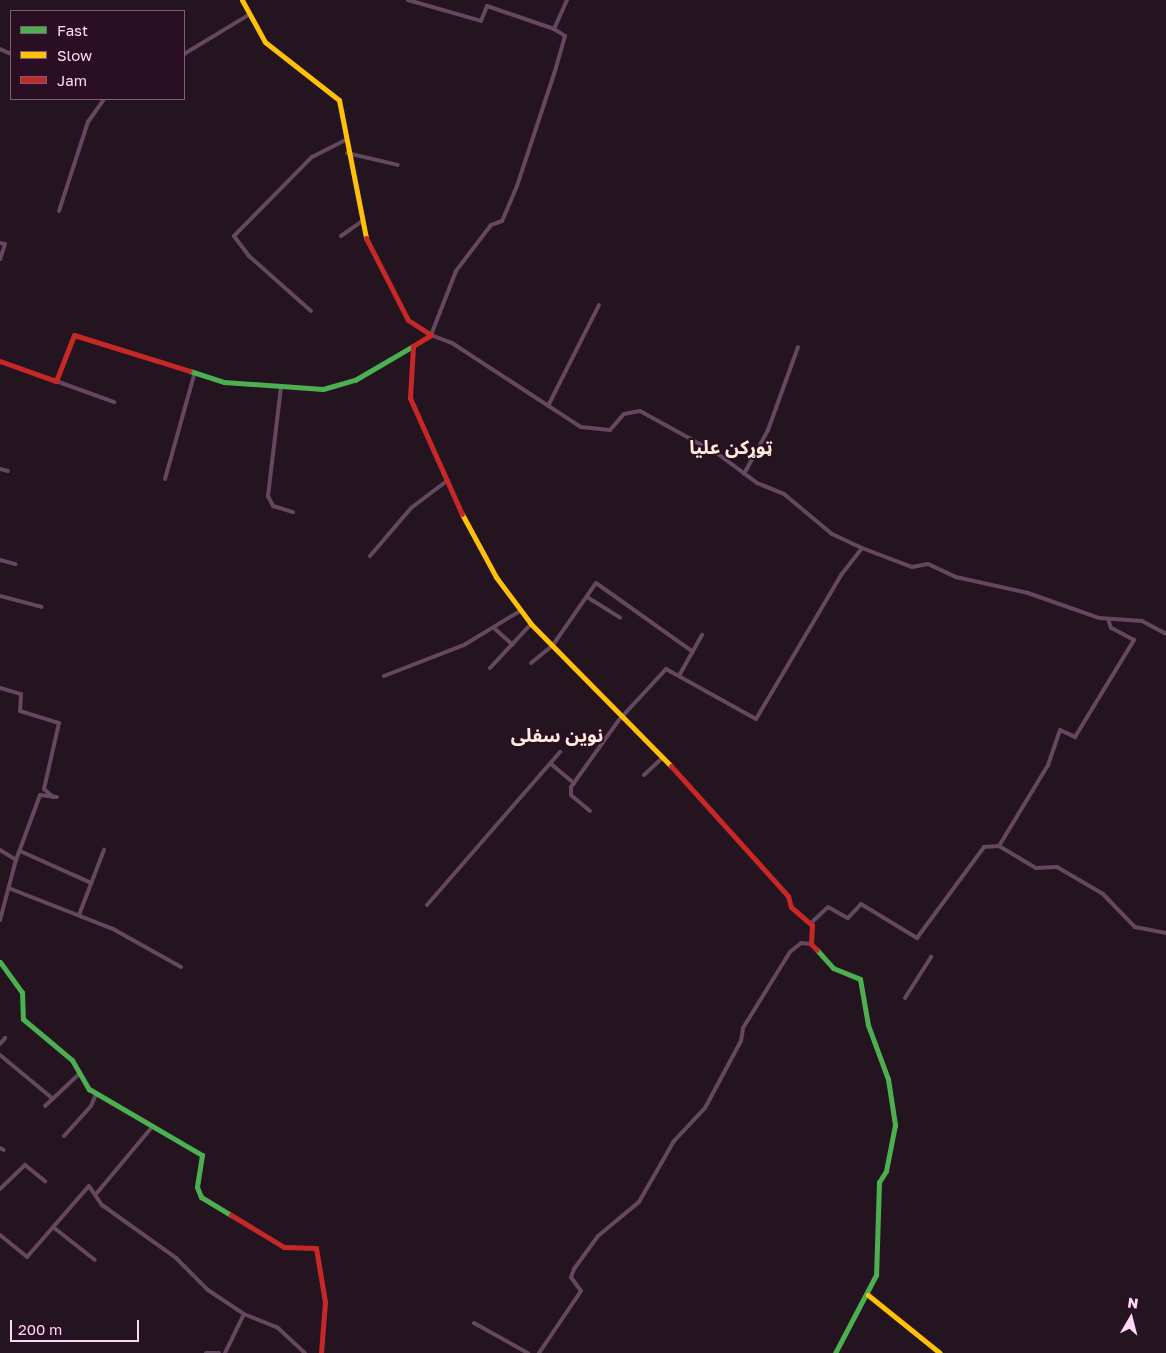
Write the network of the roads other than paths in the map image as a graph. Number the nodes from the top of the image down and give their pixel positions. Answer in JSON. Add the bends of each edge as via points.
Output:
{"nodes":[{"id":1,"x":242,"y":0,"type":"edge"},
{"id":2,"x":408,"y":0,"type":"edge"},
{"id":3,"x":566,"y":0,"type":"edge"},
{"id":4,"x":250,"y":14,"type":"junction"},
{"id":5,"x":554,"y":29,"type":"junction"},
{"id":6,"x":185,"y":53,"type":"edge"},
{"id":7,"x":103,"y":100,"type":"edge"},
{"id":8,"x":345,"y":140,"type":"junction"},
{"id":9,"x":347,"y":153,"type":"junction"},
{"id":10,"x":398,"y":165,"type":"dead end"},
{"id":11,"x":59,"y":211,"type":"dead end"},
{"id":12,"x":361,"y":222,"type":"junction"},
{"id":13,"x":341,"y":236,"type":"dead end"},
{"id":14,"x":0,"y":243,"type":"edge"},
{"id":15,"x":0,"y":259,"type":"edge"},
{"id":16,"x":599,"y":305,"type":"dead end"},
{"id":17,"x":311,"y":311,"type":"dead end"},
{"id":18,"x":431,"y":335,"type":"junction"},
{"id":19,"x":413,"y":346,"type":"junction"},
{"id":20,"x":798,"y":347,"type":"dead end"},
{"id":21,"x":0,"y":360,"type":"edge"},
{"id":22,"x":194,"y":375,"type":"junction"},
{"id":23,"x":56,"y":382,"type":"junction"},
{"id":24,"x":281,"y":388,"type":"junction"},
{"id":25,"x":114,"y":402,"type":"dead end"},
{"id":26,"x":548,"y":406,"type":"junction"},
{"id":27,"x":0,"y":469,"type":"edge"},
{"id":28,"x":8,"y":471,"type":"dead end"},
{"id":29,"x":744,"y":474,"type":"junction"},
{"id":30,"x":165,"y":479,"type":"dead end"},
{"id":31,"x":448,"y":480,"type":"junction"},
{"id":32,"x":293,"y":512,"type":"dead end"},
{"id":33,"x":862,"y":548,"type":"junction"},
{"id":34,"x":370,"y":556,"type":"dead end"},
{"id":35,"x":0,"y":560,"type":"edge"},
{"id":36,"x":15,"y":564,"type":"dead end"},
{"id":37,"x":0,"y":596,"type":"edge"},
{"id":38,"x":587,"y":597,"type":"junction"},
{"id":39,"x":42,"y":607,"type":"dead end"},
{"id":40,"x":520,"y":611,"type":"junction"},
{"id":41,"x":620,"y":618,"type":"dead end"},
{"id":42,"x":1108,"y":618,"type":"junction"},
{"id":43,"x":531,"y":624,"type":"junction"},
{"id":44,"x":494,"y":628,"type":"junction"},
{"id":45,"x":1166,"y":634,"type":"edge"},
{"id":46,"x":702,"y":635,"type":"dead end"},
{"id":47,"x":513,"y":645,"type":"junction"},
{"id":48,"x":553,"y":646,"type":"junction"},
{"id":49,"x":694,"y":652,"type":"junction"},
{"id":50,"x":532,"y":663,"type":"dead end"},
{"id":51,"x":490,"y":668,"type":"dead end"},
{"id":52,"x":680,"y":674,"type":"junction"},
{"id":53,"x":384,"y":676,"type":"dead end"},
{"id":54,"x":0,"y":688,"type":"edge"},
{"id":55,"x":623,"y":718,"type":"junction"},
{"id":56,"x":560,"y":752,"type":"dead end"},
{"id":57,"x":663,"y":757,"type":"junction"},
{"id":58,"x":551,"y":764,"type":"junction"},
{"id":59,"x":644,"y":776,"type":"dead end"},
{"id":60,"x":574,"y":784,"type":"junction"},
{"id":61,"x":571,"y":795,"type":"junction"},
{"id":62,"x":567,"y":799,"type":"dead end"},
{"id":63,"x":590,"y":811,"type":"dead end"},
{"id":64,"x":999,"y":846,"type":"junction"},
{"id":65,"x":0,"y":850,"type":"edge"},
{"id":66,"x":104,"y":850,"type":"dead end"},
{"id":67,"x":20,"y":851,"type":"junction"},
{"id":68,"x":16,"y":860,"type":"junction"},
{"id":69,"x":0,"y":881,"type":"edge"},
{"id":70,"x":89,"y":882,"type":"junction"},
{"id":71,"x":6,"y":884,"type":"junction"},
{"id":72,"x":11,"y":889,"type":"junction"},
{"id":73,"x":427,"y":905,"type":"dead end"},
{"id":74,"x":79,"y":915,"type":"junction"},
{"id":75,"x":0,"y":920,"type":"edge"},
{"id":76,"x":811,"y":923,"type":"junction"},
{"id":77,"x":1166,"y":933,"type":"edge"},
{"id":78,"x":811,"y":944,"type":"junction"},
{"id":79,"x":931,"y":957,"type":"dead end"},
{"id":80,"x":0,"y":962,"type":"edge"},
{"id":81,"x":181,"y":966,"type":"dead end"},
{"id":82,"x":905,"y":998,"type":"dead end"},
{"id":83,"x":5,"y":1038,"type":"dead end"},
{"id":84,"x":0,"y":1044,"type":"edge"},
{"id":85,"x":0,"y":1055,"type":"edge"},
{"id":86,"x":78,"y":1075,"type":"junction"},
{"id":87,"x":96,"y":1094,"type":"junction"},
{"id":88,"x":52,"y":1098,"type":"junction"},
{"id":89,"x":45,"y":1106,"type":"dead end"},
{"id":90,"x":152,"y":1127,"type":"junction"},
{"id":91,"x":64,"y":1136,"type":"dead end"},
{"id":92,"x":45,"y":1181,"type":"dead end"},
{"id":93,"x":0,"y":1189,"type":"edge"},
{"id":94,"x":96,"y":1194,"type":"junction"},
{"id":95,"x":53,"y":1227,"type":"junction"},
{"id":96,"x":0,"y":1235,"type":"edge"},
{"id":97,"x":95,"y":1260,"type":"dead end"},
{"id":98,"x":868,"y":1295,"type":"junction"},
{"id":99,"x":244,"y":1314,"type":"junction"},
{"id":100,"x":474,"y":1323,"type":"dead end"},
{"id":101,"x":206,"y":1353,"type":"edge"},
{"id":102,"x":219,"y":1353,"type":"edge"},
{"id":103,"x":225,"y":1353,"type":"edge"},
{"id":104,"x":305,"y":1353,"type":"edge"},
{"id":105,"x":321,"y":1353,"type":"edge"},
{"id":106,"x":528,"y":1353,"type":"edge"},
{"id":107,"x":539,"y":1353,"type":"edge"},
{"id":108,"x":835,"y":1353,"type":"edge"},
{"id":109,"x":940,"y":1353,"type":"edge"}],
"edges":[{"from":1,"to":4,"type":"street"},
{"from":2,"to":5,"type":"street","via":[[481,21],[488,6]]},
{"from":3,"to":5,"type":"street"},
{"from":4,"to":6,"type":"street"},
{"from":4,"to":8,"type":"street","via":[[265,42],[338,100]]},
{"from":5,"to":18,"type":"street","via":[[565,36],[517,186],[502,221],[491,225],[456,270]]},
{"from":7,"to":11,"type":"street","via":[[88,122]]},
{"from":8,"to":9,"type":"street"},
{"from":8,"to":17,"type":"street","via":[[312,157],[234,236],[249,256]]},
{"from":9,"to":10,"type":"street"},
{"from":9,"to":12,"type":"street"},
{"from":12,"to":13,"type":"street"},
{"from":12,"to":18,"type":"street","via":[[408,320]]},
{"from":14,"to":15,"type":"street","via":[[4,244]]},
{"from":16,"to":26,"type":"street"},
{"from":18,"to":19,"type":"street"},
{"from":18,"to":26,"type":"street","via":[[452,343]]},
{"from":19,"to":24,"type":"street","via":[[355,380],[323,389]]},
{"from":19,"to":31,"type":"street","via":[[410,398]]},
{"from":20,"to":29,"type":"street","via":[[768,430]]},
{"from":21,"to":23,"type":"street"},
{"from":22,"to":23,"type":"street","via":[[74,336]]},
{"from":22,"to":24,"type":"street"},
{"from":22,"to":30,"type":"street"},
{"from":23,"to":25,"type":"street"},
{"from":24,"to":32,"type":"street","via":[[268,496],[273,506]]},
{"from":26,"to":29,"type":"street","via":[[566,420],[599,430],[610,430],[624,414],[640,411],[718,454]]},
{"from":27,"to":28,"type":"street"},
{"from":29,"to":33,"type":"street","via":[[784,494],[832,534]]},
{"from":31,"to":34,"type":"street","via":[[411,508]]},
{"from":31,"to":40,"type":"street","via":[[472,537]]},
{"from":33,"to":42,"type":"street","via":[[912,567],[928,564],[956,577],[1028,593]]},
{"from":33,"to":52,"type":"street","via":[[841,575],[756,719]]},
{"from":35,"to":36,"type":"street"},
{"from":37,"to":39,"type":"street"},
{"from":38,"to":41,"type":"street"},
{"from":38,"to":48,"type":"street"},
{"from":38,"to":49,"type":"street","via":[[596,583]]},
{"from":40,"to":43,"type":"street"},
{"from":40,"to":44,"type":"street"},
{"from":42,"to":45,"type":"street","via":[[1142,622]]},
{"from":42,"to":64,"type":"street","via":[[1111,628],[1134,640],[1075,738],[1060,730],[1048,765]]},
{"from":43,"to":47,"type":"street"},
{"from":43,"to":48,"type":"street"},
{"from":44,"to":47,"type":"street"},
{"from":44,"to":53,"type":"street"},
{"from":46,"to":49,"type":"street"},
{"from":47,"to":51,"type":"street"},
{"from":48,"to":50,"type":"street"},
{"from":48,"to":55,"type":"street"},
{"from":49,"to":52,"type":"street"},
{"from":52,"to":55,"type":"street","via":[[666,669]]},
{"from":54,"to":67,"type":"street","via":[[21,694],[20,711],[59,723],[44,789],[55,797],[40,795]]},
{"from":55,"to":57,"type":"street"},
{"from":55,"to":60,"type":"street"},
{"from":56,"to":58,"type":"street"},
{"from":57,"to":59,"type":"street"},
{"from":57,"to":76,"type":"street","via":[[788,896],[791,907]]},
{"from":58,"to":60,"type":"street"},
{"from":58,"to":73,"type":"street"},
{"from":60,"to":61,"type":"street"},
{"from":61,"to":62,"type":"street"},
{"from":61,"to":63,"type":"street"},
{"from":64,"to":76,"type":"street","via":[[984,847],[917,938],[861,904],[848,918],[828,907]]},
{"from":64,"to":77,"type":"street","via":[[1036,868],[1057,867],[1103,894],[1135,927]]},
{"from":65,"to":68,"type":"street"},
{"from":66,"to":70,"type":"street"},
{"from":67,"to":68,"type":"street"},
{"from":67,"to":70,"type":"street"},
{"from":68,"to":71,"type":"street"},
{"from":69,"to":71,"type":"street"},
{"from":70,"to":74,"type":"street"},
{"from":71,"to":72,"type":"street"},
{"from":72,"to":74,"type":"street"},
{"from":72,"to":75,"type":"street"},
{"from":74,"to":81,"type":"street"},
{"from":76,"to":78,"type":"street"},
{"from":78,"to":98,"type":"street","via":[[833,968],[860,978],[868,1025],[888,1079],[895,1124],[886,1171],[879,1182],[876,1275]]},
{"from":78,"to":107,"type":"street","via":[[801,943],[790,952],[743,1028],[741,1041],[705,1108],[674,1141],[639,1202],[598,1236],[574,1269],[571,1277],[581,1291]]},
{"from":79,"to":82,"type":"street"},
{"from":80,"to":86,"type":"street","via":[[22,992],[23,1019],[72,1060]]},
{"from":83,"to":84,"type":"street"},
{"from":85,"to":88,"type":"street"},
{"from":86,"to":87,"type":"street"},
{"from":86,"to":88,"type":"street"},
{"from":87,"to":90,"type":"street"},
{"from":87,"to":91,"type":"street","via":[[91,1106]]},
{"from":88,"to":89,"type":"street"},
{"from":90,"to":94,"type":"street"},
{"from":90,"to":105,"type":"street","via":[[202,1156],[197,1187],[205,1200],[284,1247],[316,1248],[325,1302]]},
{"from":92,"to":93,"type":"street","via":[[25,1165]]},
{"from":94,"to":95,"type":"street","via":[[89,1186]]},
{"from":94,"to":99,"type":"street","via":[[102,1205],[176,1258],[194,1280]]},
{"from":95,"to":96,"type":"street","via":[[27,1257]]},
{"from":95,"to":97,"type":"street"},
{"from":98,"to":108,"type":"street"},
{"from":98,"to":109,"type":"street"},
{"from":99,"to":103,"type":"street"},
{"from":99,"to":104,"type":"street","via":[[277,1327]]},
{"from":100,"to":106,"type":"street"},
{"from":101,"to":102,"type":"street"}]}
